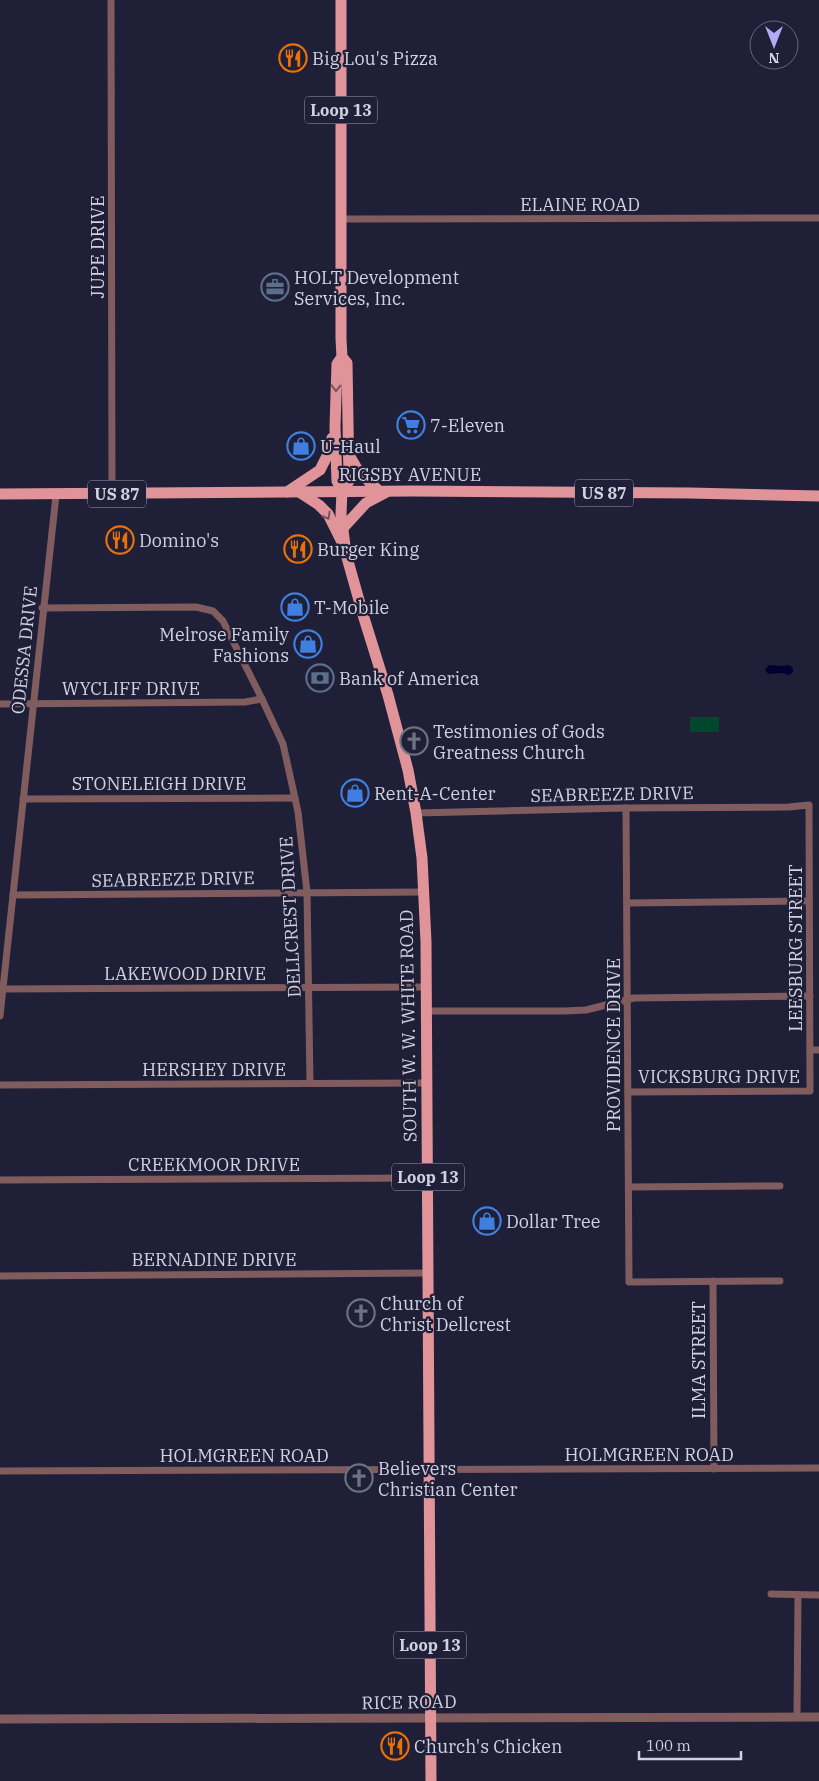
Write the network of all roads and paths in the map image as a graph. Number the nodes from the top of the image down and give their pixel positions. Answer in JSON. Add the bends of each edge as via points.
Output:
{"nodes":[{"id":1,"x":111,"y":0,"type":"edge"},
{"id":2,"x":341,"y":0,"type":"edge"},
{"id":3,"x":819,"y":218,"type":"edge"},
{"id":4,"x":340,"y":219,"type":"junction"},
{"id":5,"x":342,"y":357,"type":"junction"},
{"id":6,"x":336,"y":433,"type":"junction"},
{"id":7,"x":348,"y":439,"type":"junction"},
{"id":8,"x":348,"y":455,"type":"junction"},
{"id":9,"x":342,"y":491,"type":"junction"},
{"id":10,"x":287,"y":492,"type":"junction"},
{"id":11,"x":299,"y":492,"type":"junction"},
{"id":12,"x":385,"y":492,"type":"junction"},
{"id":13,"x":0,"y":494,"type":"edge"},
{"id":14,"x":112,"y":494,"type":"junction"},
{"id":15,"x":56,"y":495,"type":"junction"},
{"id":16,"x":819,"y":496,"type":"edge"},
{"id":17,"x":343,"y":528,"type":"junction"},
{"id":18,"x":346,"y":549,"type":"junction"},
{"id":19,"x":42,"y":608,"type":"junction"},
{"id":20,"x":262,"y":700,"type":"junction"},
{"id":21,"x":0,"y":704,"type":"edge"},
{"id":22,"x":33,"y":704,"type":"junction"},
{"id":23,"x":295,"y":798,"type":"junction"},
{"id":24,"x":23,"y":799,"type":"junction"},
{"id":25,"x":809,"y":805,"type":"joint"},
{"id":26,"x":626,"y":808,"type":"junction"},
{"id":27,"x":416,"y":813,"type":"junction"},
{"id":28,"x":307,"y":892,"type":"junction"},
{"id":29,"x":424,"y":892,"type":"junction"},
{"id":30,"x":13,"y":895,"type":"junction"},
{"id":31,"x":809,"y":901,"type":"junction"},
{"id":32,"x":627,"y":903,"type":"junction"},
{"id":33,"x":810,"y":952,"type":"junction"},
{"id":34,"x":819,"y":952,"type":"edge"},
{"id":35,"x":426,"y":987,"type":"junction"},
{"id":36,"x":309,"y":988,"type":"junction"},
{"id":37,"x":3,"y":989,"type":"junction"},
{"id":38,"x":810,"y":996,"type":"junction"},
{"id":39,"x":628,"y":999,"type":"junction"},
{"id":40,"x":427,"y":1011,"type":"junction"},
{"id":41,"x":0,"y":1016,"type":"edge"},
{"id":42,"x":810,"y":1050,"type":"junction"},
{"id":43,"x":819,"y":1050,"type":"edge"},
{"id":44,"x":310,"y":1083,"type":"junction"},
{"id":45,"x":427,"y":1083,"type":"junction"},
{"id":46,"x":0,"y":1085,"type":"edge"},
{"id":47,"x":810,"y":1091,"type":"joint"},
{"id":48,"x":628,"y":1092,"type":"junction"},
{"id":49,"x":428,"y":1178,"type":"junction"},
{"id":50,"x":0,"y":1180,"type":"edge"},
{"id":51,"x":780,"y":1186,"type":"dead end"},
{"id":52,"x":629,"y":1187,"type":"junction"},
{"id":53,"x":428,"y":1273,"type":"junction"},
{"id":54,"x":0,"y":1276,"type":"edge"},
{"id":55,"x":713,"y":1281,"type":"junction"},
{"id":56,"x":780,"y":1281,"type":"dead end"},
{"id":57,"x":819,"y":1468,"type":"edge"},
{"id":58,"x":714,"y":1469,"type":"junction"},
{"id":59,"x":430,"y":1470,"type":"junction"},
{"id":60,"x":0,"y":1472,"type":"edge"},
{"id":61,"x":771,"y":1594,"type":"dead end"},
{"id":62,"x":798,"y":1595,"type":"junction"},
{"id":63,"x":819,"y":1595,"type":"edge"},
{"id":64,"x":797,"y":1717,"type":"junction"},
{"id":65,"x":819,"y":1717,"type":"edge"},
{"id":66,"x":430,"y":1718,"type":"junction"},
{"id":67,"x":0,"y":1719,"type":"edge"},
{"id":68,"x":431,"y":1781,"type":"edge"}],
"edges":[{"from":1,"to":14,"type":"street","name":"JUPE DRIVE"},
{"from":2,"to":4,"type":"main road","name":"SOUTH W. W. WHITE ROAD","number":"Loop 13"},
{"from":3,"to":4,"type":"street","name":"ELAINE ROAD"},
{"from":4,"to":5,"type":"main road","name":"SOUTH W. W. WHITE ROAD","number":"Loop 13"},
{"from":5,"to":6,"type":"main road","name":"SOUTH W. W. WHITE ROAD","number":"Loop 13","one_way":true,"via":[[337,364]]},
{"from":5,"to":7,"type":"main road","name":"SOUTH W. W. WHITE ROAD","number":"Loop 13","via":[[347,364]]},
{"from":6,"to":7,"type":"main road"},
{"from":6,"to":9,"type":"main road","name":"SOUTH W. W. WHITE ROAD","number":"Loop 13","via":[[337,481]]},
{"from":6,"to":10,"type":"main road","via":[[320,470]]},
{"from":7,"to":8,"type":"main road","name":"SOUTH W. W. WHITE ROAD","number":"Loop 13"},
{"from":8,"to":9,"type":"main road","name":"SOUTH W. W. WHITE ROAD","number":"Loop 13","via":[[348,481]]},
{"from":8,"to":12,"type":"main road","via":[[359,472]]},
{"from":9,"to":11,"type":"main road","name":"RIGSBY AVENUE","number":"US 87"},
{"from":9,"to":12,"type":"main road","name":"RIGSBY AVENUE","number":"US 87"},
{"from":9,"to":17,"type":"main road","name":"SOUTH W. W. WHITE ROAD","number":"Loop 13"},
{"from":10,"to":11,"type":"main road","name":"RIGSBY AVENUE","number":"US 87"},
{"from":10,"to":14,"type":"main road","name":"RIGSBY AVENUE","number":"US 87"},
{"from":11,"to":18,"type":"main road","one_way":true,"via":[[328,514]]},
{"from":12,"to":16,"type":"main road","name":"RIGSBY AVENUE","number":"US 87"},
{"from":12,"to":17,"type":"main road","via":[[366,503]]},
{"from":13,"to":15,"type":"main road","name":"RIGSBY AVENUE","number":"US 87"},
{"from":14,"to":15,"type":"main road","name":"RIGSBY AVENUE","number":"US 87"},
{"from":15,"to":19,"type":"street","name":"ODESSA DRIVE"},
{"from":17,"to":18,"type":"main road","name":"SOUTH W. W. WHITE ROAD","number":"Loop 13"},
{"from":18,"to":27,"type":"main road","name":"SOUTH W. W. WHITE ROAD","number":"Loop 13","via":[[408,770]]},
{"from":19,"to":20,"type":"street","name":"DELLCREST DRIVE","via":[[196,607],[213,611],[223,622]]},
{"from":19,"to":22,"type":"street","name":"ODESSA DRIVE"},
{"from":20,"to":22,"type":"street","name":"WYCLIFF DRIVE"},
{"from":20,"to":23,"type":"street","name":"DELLCREST DRIVE","via":[[286,753]]},
{"from":21,"to":22,"type":"street","name":"WYCLIFF DRIVE"},
{"from":22,"to":24,"type":"street","name":"ODESSA DRIVE"},
{"from":23,"to":24,"type":"street","name":"STONELEIGH DRIVE"},
{"from":23,"to":28,"type":"street","name":"DELLCREST DRIVE"},
{"from":24,"to":30,"type":"street","name":"ODESSA DRIVE"},
{"from":25,"to":26,"type":"street","name":"SEABREEZE DRIVE"},
{"from":25,"to":31,"type":"street","name":"LEESBURG STREET"},
{"from":26,"to":27,"type":"street","name":"SEABREEZE DRIVE"},
{"from":26,"to":32,"type":"street","name":"PROVIDENCE DRIVE"},
{"from":27,"to":29,"type":"main road","name":"SOUTH W. W. WHITE ROAD","number":"Loop 13"},
{"from":28,"to":29,"type":"street","name":"SEABREEZE DRIVE"},
{"from":28,"to":30,"type":"street","name":"SEABREEZE DRIVE"},
{"from":28,"to":36,"type":"street","name":"DELLCREST DRIVE"},
{"from":29,"to":35,"type":"main road","name":"SOUTH W. W. WHITE ROAD","number":"Loop 13"},
{"from":30,"to":37,"type":"street","name":"ODESSA DRIVE"},
{"from":31,"to":32,"type":"street"},
{"from":31,"to":33,"type":"street","name":"LEESBURG STREET"},
{"from":32,"to":39,"type":"street","name":"PROVIDENCE DRIVE"},
{"from":33,"to":34,"type":"street"},
{"from":33,"to":38,"type":"street","name":"LEESBURG STREET"},
{"from":35,"to":36,"type":"street","name":"LAKEWOOD DRIVE"},
{"from":35,"to":40,"type":"main road","name":"SOUTH W. W. WHITE ROAD","number":"Loop 13"},
{"from":36,"to":37,"type":"street","name":"LAKEWOOD DRIVE"},
{"from":36,"to":44,"type":"street","name":"DELLCREST DRIVE"},
{"from":37,"to":41,"type":"street","name":"ODESSA DRIVE"},
{"from":38,"to":39,"type":"street"},
{"from":38,"to":42,"type":"street","name":"LEESBURG STREET"},
{"from":39,"to":40,"type":"street","via":[[586,1010]]},
{"from":39,"to":48,"type":"street","name":"PROVIDENCE DRIVE"},
{"from":40,"to":45,"type":"main road","name":"SOUTH W. W. WHITE ROAD","number":"Loop 13"},
{"from":42,"to":43,"type":"street","name":"VICKSBURG DRIVE"},
{"from":42,"to":47,"type":"street","name":"LEESBURG STREET"},
{"from":44,"to":45,"type":"street","name":"HERSHEY DRIVE"},
{"from":44,"to":46,"type":"street","name":"HERSHEY DRIVE"},
{"from":45,"to":49,"type":"main road","name":"SOUTH W. W. WHITE ROAD","number":"Loop 13"},
{"from":47,"to":48,"type":"street","name":"VICKSBURG DRIVE"},
{"from":48,"to":52,"type":"street","name":"PROVIDENCE DRIVE"},
{"from":49,"to":50,"type":"street","name":"CREEKMOOR DRIVE"},
{"from":49,"to":53,"type":"main road","name":"SOUTH W. W. WHITE ROAD","number":"Loop 13"},
{"from":51,"to":52,"type":"street"},
{"from":52,"to":55,"type":"street","name":"PROVIDENCE DRIVE","via":[[629,1282]]},
{"from":53,"to":54,"type":"street","name":"BERNADINE DRIVE"},
{"from":53,"to":59,"type":"main road","name":"SOUTH W. W. WHITE ROAD","number":"Loop 13"},
{"from":55,"to":56,"type":"street"},
{"from":55,"to":58,"type":"street","name":"ILMA STREET"},
{"from":57,"to":58,"type":"street","name":"HOLMGREEN ROAD"},
{"from":58,"to":59,"type":"street","name":"HOLMGREEN ROAD"},
{"from":59,"to":60,"type":"street","name":"HOLMGREEN ROAD"},
{"from":59,"to":66,"type":"main road","name":"SOUTH W. W. WHITE ROAD","number":"Loop 13"},
{"from":61,"to":62,"type":"street"},
{"from":62,"to":63,"type":"street"},
{"from":62,"to":64,"type":"street"},
{"from":64,"to":65,"type":"street","name":"RICE ROAD"},
{"from":64,"to":66,"type":"street","name":"RICE ROAD"},
{"from":66,"to":67,"type":"street","name":"RICE ROAD"},
{"from":66,"to":68,"type":"main road","name":"SOUTH W. W. WHITE ROAD","number":"Loop 13"}]}
